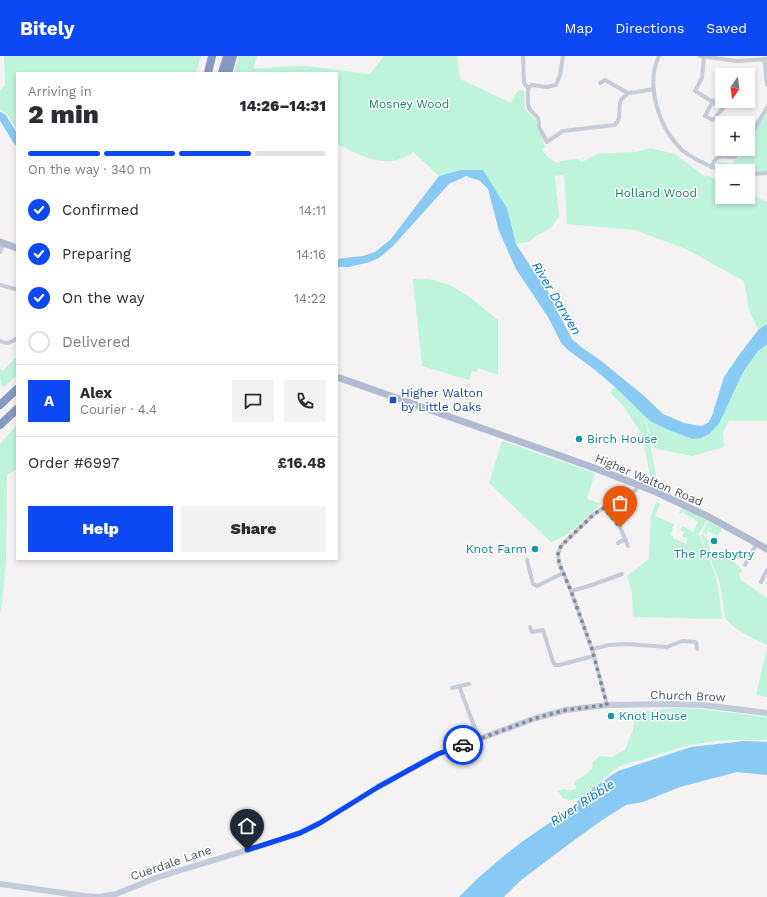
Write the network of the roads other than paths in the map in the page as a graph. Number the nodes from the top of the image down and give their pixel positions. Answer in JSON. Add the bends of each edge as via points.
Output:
{"nodes":[{"id":1,"x":212,"y":56,"type":"edge"},
{"id":2,"x":227,"y":56,"type":"edge"},
{"id":3,"x":233,"y":56,"type":"edge"},
{"id":4,"x":523,"y":56,"type":"edge"},
{"id":5,"x":563,"y":56,"type":"edge"},
{"id":6,"x":659,"y":56,"type":"edge"},
{"id":7,"x":702,"y":56,"type":"edge"},
{"id":8,"x":712,"y":57,"type":"edge"},
{"id":9,"x":765,"y":59,"type":"edge"},
{"id":10,"x":208,"y":72,"type":"edge"},
{"id":11,"x":222,"y":72,"type":"edge"},
{"id":12,"x":228,"y":72,"type":"edge"},
{"id":13,"x":600,"y":83,"type":"dead end"},
{"id":14,"x":767,"y":84,"type":"edge"},
{"id":15,"x":528,"y":88,"type":"junction"},
{"id":16,"x":654,"y":89,"type":"junction"},
{"id":17,"x":628,"y":93,"type":"junction"},
{"id":18,"x":713,"y":101,"type":"junction"},
{"id":19,"x":767,"y":108,"type":"edge"},
{"id":20,"x":755,"y":127,"type":"edge"},
{"id":21,"x":721,"y":156,"type":"edge"},
{"id":22,"x":721,"y":156,"type":"edge"},
{"id":23,"x":736,"y":156,"type":"edge"},
{"id":24,"x":711,"y":167,"type":"junction"},
{"id":25,"x":715,"y":168,"type":"edge"},
{"id":26,"x":767,"y":173,"type":"edge"},
{"id":27,"x":755,"y":174,"type":"edge"},
{"id":28,"x":2,"y":243,"type":"edge"},
{"id":29,"x":16,"y":248,"type":"edge"},
{"id":30,"x":0,"y":252,"type":"edge"},
{"id":31,"x":0,"y":285,"type":"edge"},
{"id":32,"x":15,"y":289,"type":"dead end"},
{"id":33,"x":16,"y":339,"type":"edge"},
{"id":34,"x":0,"y":341,"type":"edge"},
{"id":35,"x":338,"y":377,"type":"edge"},
{"id":36,"x":16,"y":390,"type":"edge"},
{"id":37,"x":0,"y":405,"type":"edge"},
{"id":38,"x":16,"y":409,"type":"edge"},
{"id":39,"x":0,"y":425,"type":"edge"},
{"id":40,"x":640,"y":486,"type":"junction"},
{"id":41,"x":604,"y":508,"type":"junction"},
{"id":42,"x":625,"y":539,"type":"junction"},
{"id":43,"x":618,"y":543,"type":"dead end"},
{"id":44,"x":757,"y":543,"type":"junction"},
{"id":45,"x":628,"y":546,"type":"dead end"},
{"id":46,"x":767,"y":549,"type":"edge"},
{"id":47,"x":527,"y":560,"type":"dead end"},
{"id":48,"x":744,"y":565,"type":"dead end"},
{"id":49,"x":767,"y":570,"type":"edge"},
{"id":50,"x":563,"y":573,"type":"junction"},
{"id":51,"x":622,"y":574,"type":"dead end"},
{"id":52,"x":761,"y":582,"type":"dead end"},
{"id":53,"x":571,"y":591,"type":"junction"},
{"id":54,"x":530,"y":627,"type":"dead end"},
{"id":55,"x":592,"y":649,"type":"junction"},
{"id":56,"x":697,"y":649,"type":"dead end"},
{"id":57,"x":594,"y":656,"type":"junction"},
{"id":58,"x":470,"y":684,"type":"dead end"},
{"id":59,"x":459,"y":686,"type":"junction"},
{"id":60,"x":452,"y":688,"type":"dead end"},
{"id":61,"x":607,"y":705,"type":"junction"},
{"id":62,"x":767,"y":713,"type":"edge"},
{"id":63,"x":479,"y":739,"type":"junction"},
{"id":64,"x":0,"y":884,"type":"edge"}],
"edges":[{"from":1,"to":10,"type":"highway"},
{"from":2,"to":11,"type":"highway"},
{"from":3,"to":12,"type":"highway"},
{"from":4,"to":15,"type":"street","via":[[524,83]]},
{"from":5,"to":15,"type":"street","via":[[556,85],[532,85]]},
{"from":6,"to":16,"type":"street","via":[[654,75]]},
{"from":7,"to":8,"type":"street"},
{"from":7,"to":18,"type":"street","via":[[702,78],[695,91]]},
{"from":8,"to":9,"type":"street","via":[[737,61]]},
{"from":9,"to":14,"type":"street"},
{"from":13,"to":17,"type":"street","via":[[606,80]]},
{"from":15,"to":17,"type":"street","via":[[529,108],[537,116],[539,127],[547,142],[563,131],[614,125],[619,117],[621,100]]},
{"from":16,"to":17,"type":"street"},
{"from":16,"to":24,"type":"street","via":[[660,115],[674,141],[695,159]]},
{"from":18,"to":18,"type":"street","via":[[723,108],[713,120],[705,116]]},
{"from":19,"to":20,"type":"street"},
{"from":21,"to":24,"type":"street","via":[[715,159]]},
{"from":22,"to":23,"type":"street"},
{"from":24,"to":25,"type":"street"},
{"from":26,"to":27,"type":"street"},
{"from":28,"to":29,"type":"main road"},
{"from":28,"to":30,"type":"street"},
{"from":31,"to":32,"type":"street"},
{"from":33,"to":34,"type":"street","via":[[6,343]]},
{"from":35,"to":40,"type":"main road","name":"Higher Walton Road"},
{"from":36,"to":37,"type":"highway"},
{"from":38,"to":39,"type":"highway"},
{"from":40,"to":41,"type":"street"},
{"from":40,"to":44,"type":"main road","name":"Higher Walton Road","via":[[686,506]]},
{"from":41,"to":42,"type":"street","via":[[620,527]]},
{"from":41,"to":50,"type":"street","via":[[594,514],[561,546],[558,557]]},
{"from":42,"to":43,"type":"street"},
{"from":42,"to":45,"type":"street"},
{"from":44,"to":46,"type":"main road","name":"Higher Walton Road"},
{"from":44,"to":48,"type":"street"},
{"from":47,"to":50,"type":"street","via":[[533,584],[537,586]]},
{"from":49,"to":52,"type":"street"},
{"from":50,"to":53,"type":"street"},
{"from":51,"to":53,"type":"street"},
{"from":53,"to":55,"type":"street"},
{"from":54,"to":57,"type":"street","via":[[532,632],[543,630],[555,664]]},
{"from":55,"to":56,"type":"street","via":[[609,644],[667,647],[682,641],[696,642]]},
{"from":55,"to":57,"type":"street"},
{"from":57,"to":61,"type":"street"},
{"from":58,"to":59,"type":"street"},
{"from":59,"to":60,"type":"street"},
{"from":59,"to":63,"type":"street"},
{"from":61,"to":62,"type":"main road","name":"Church Brow","via":[[703,705]]},
{"from":61,"to":63,"type":"main road","name":"Cuerdale Lane","via":[[566,710]]},
{"from":63,"to":64,"type":"main road","name":"Cuerdale Lane","via":[[438,754],[300,833],[178,870],[116,894],[84,896]]}]}
